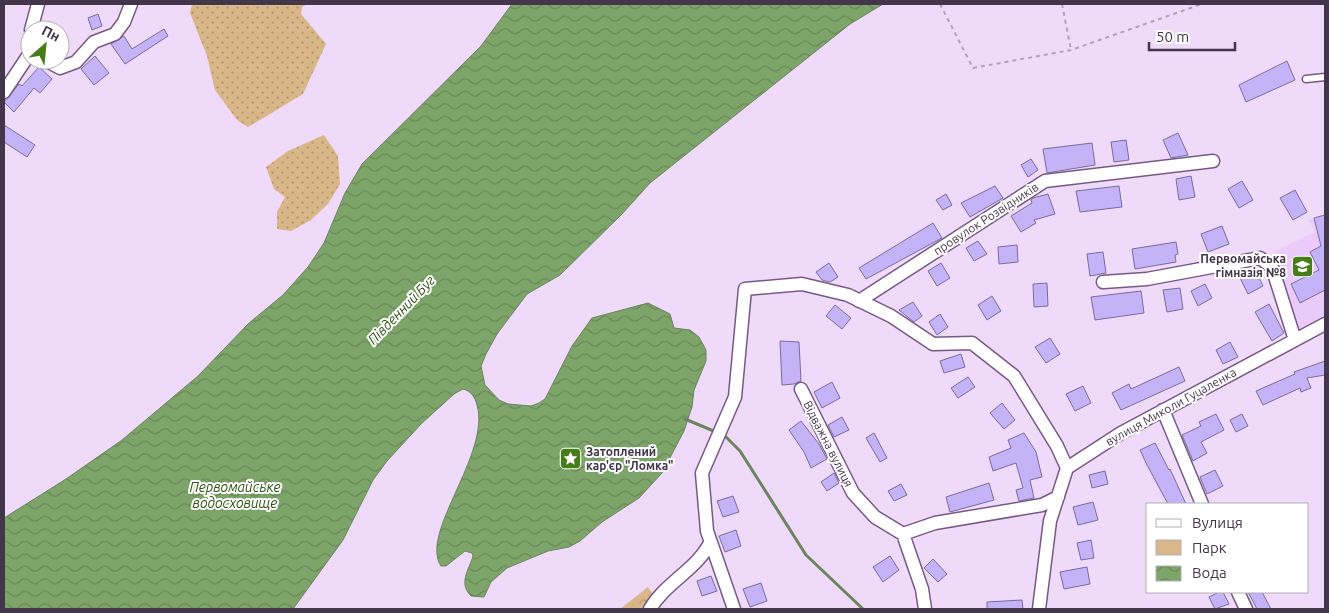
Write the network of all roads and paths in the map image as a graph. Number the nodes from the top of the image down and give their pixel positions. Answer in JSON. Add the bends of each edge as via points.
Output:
{"nodes":[{"id":1,"x":38,"y":4,"type":"edge"},
{"id":2,"x":131,"y":4,"type":"edge"},
{"id":3,"x":940,"y":4,"type":"edge"},
{"id":4,"x":1062,"y":4,"type":"edge"},
{"id":5,"x":1202,"y":4,"type":"edge"},
{"id":6,"x":33,"y":20,"type":"edge"},
{"id":7,"x":1071,"y":50,"type":"junction"},
{"id":8,"x":70,"y":64,"type":"edge"},
{"id":9,"x":20,"y":67,"type":"edge"},
{"id":10,"x":1325,"y":77,"type":"edge"},
{"id":11,"x":1306,"y":79,"type":"dead end"},
{"id":12,"x":4,"y":92,"type":"edge"},
{"id":13,"x":1213,"y":161,"type":"dead end"},
{"id":14,"x":1103,"y":282,"type":"dead end"},
{"id":15,"x":860,"y":301,"type":"junction"},
{"id":16,"x":1325,"y":324,"type":"edge"},
{"id":17,"x":1295,"y":340,"type":"junction"},
{"id":18,"x":801,"y":389,"type":"dead end"},
{"id":19,"x":1163,"y":410,"type":"junction"},
{"id":20,"x":1067,"y":468,"type":"junction"},
{"id":21,"x":1058,"y":497,"type":"junction"},
{"id":22,"x":1202,"y":503,"type":"edge"},
{"id":23,"x":904,"y":534,"type":"junction"},
{"id":24,"x":710,"y":543,"type":"junction"},
{"id":25,"x":1238,"y":593,"type":"edge"},
{"id":26,"x":650,"y":609,"type":"edge"},
{"id":27,"x":734,"y":609,"type":"edge"},
{"id":28,"x":925,"y":609,"type":"edge"},
{"id":29,"x":1038,"y":609,"type":"edge"},
{"id":30,"x":1246,"y":609,"type":"edge"}],
"edges":[{"from":1,"to":6,"type":"street"},
{"from":2,"to":8,"type":"street","via":[[116,34],[94,42]]},
{"from":3,"to":7,"type":"path","via":[[973,68]]},
{"from":4,"to":7,"type":"path"},
{"from":5,"to":7,"type":"path"},
{"from":9,"to":12,"type":"street"},
{"from":10,"to":11,"type":"lane"},
{"from":13,"to":15,"type":"street","name":"провулок Розвідників","via":[[1045,181]]},
{"from":14,"to":17,"type":"street","via":[[1147,279],[1260,258],[1272,267]]},
{"from":15,"to":20,"type":"street","via":[[891,316],[933,344],[972,343],[1014,376]]},
{"from":15,"to":24,"type":"street","via":[[802,284],[745,289],[735,397],[702,473]]},
{"from":16,"to":17,"type":"street","name":"вулиця Миколи Гуцаленка"},
{"from":17,"to":19,"type":"street","name":"вулиця Миколи Гуцаленка"},
{"from":18,"to":23,"type":"street","name":"Відважна вулиця","via":[[853,493],[875,517]]},
{"from":19,"to":20,"type":"street","name":"вулиця Миколи Гуцаленка"},
{"from":19,"to":22,"type":"street"},
{"from":20,"to":21,"type":"street"},
{"from":21,"to":23,"type":"street","via":[[1042,504],[935,523]]},
{"from":21,"to":29,"type":"street","via":[[1050,521]]},
{"from":23,"to":28,"type":"street","via":[[922,589]]},
{"from":24,"to":26,"type":"street","via":[[704,553],[657,597]]},
{"from":24,"to":27,"type":"street"},
{"from":25,"to":30,"type":"street"}]}
